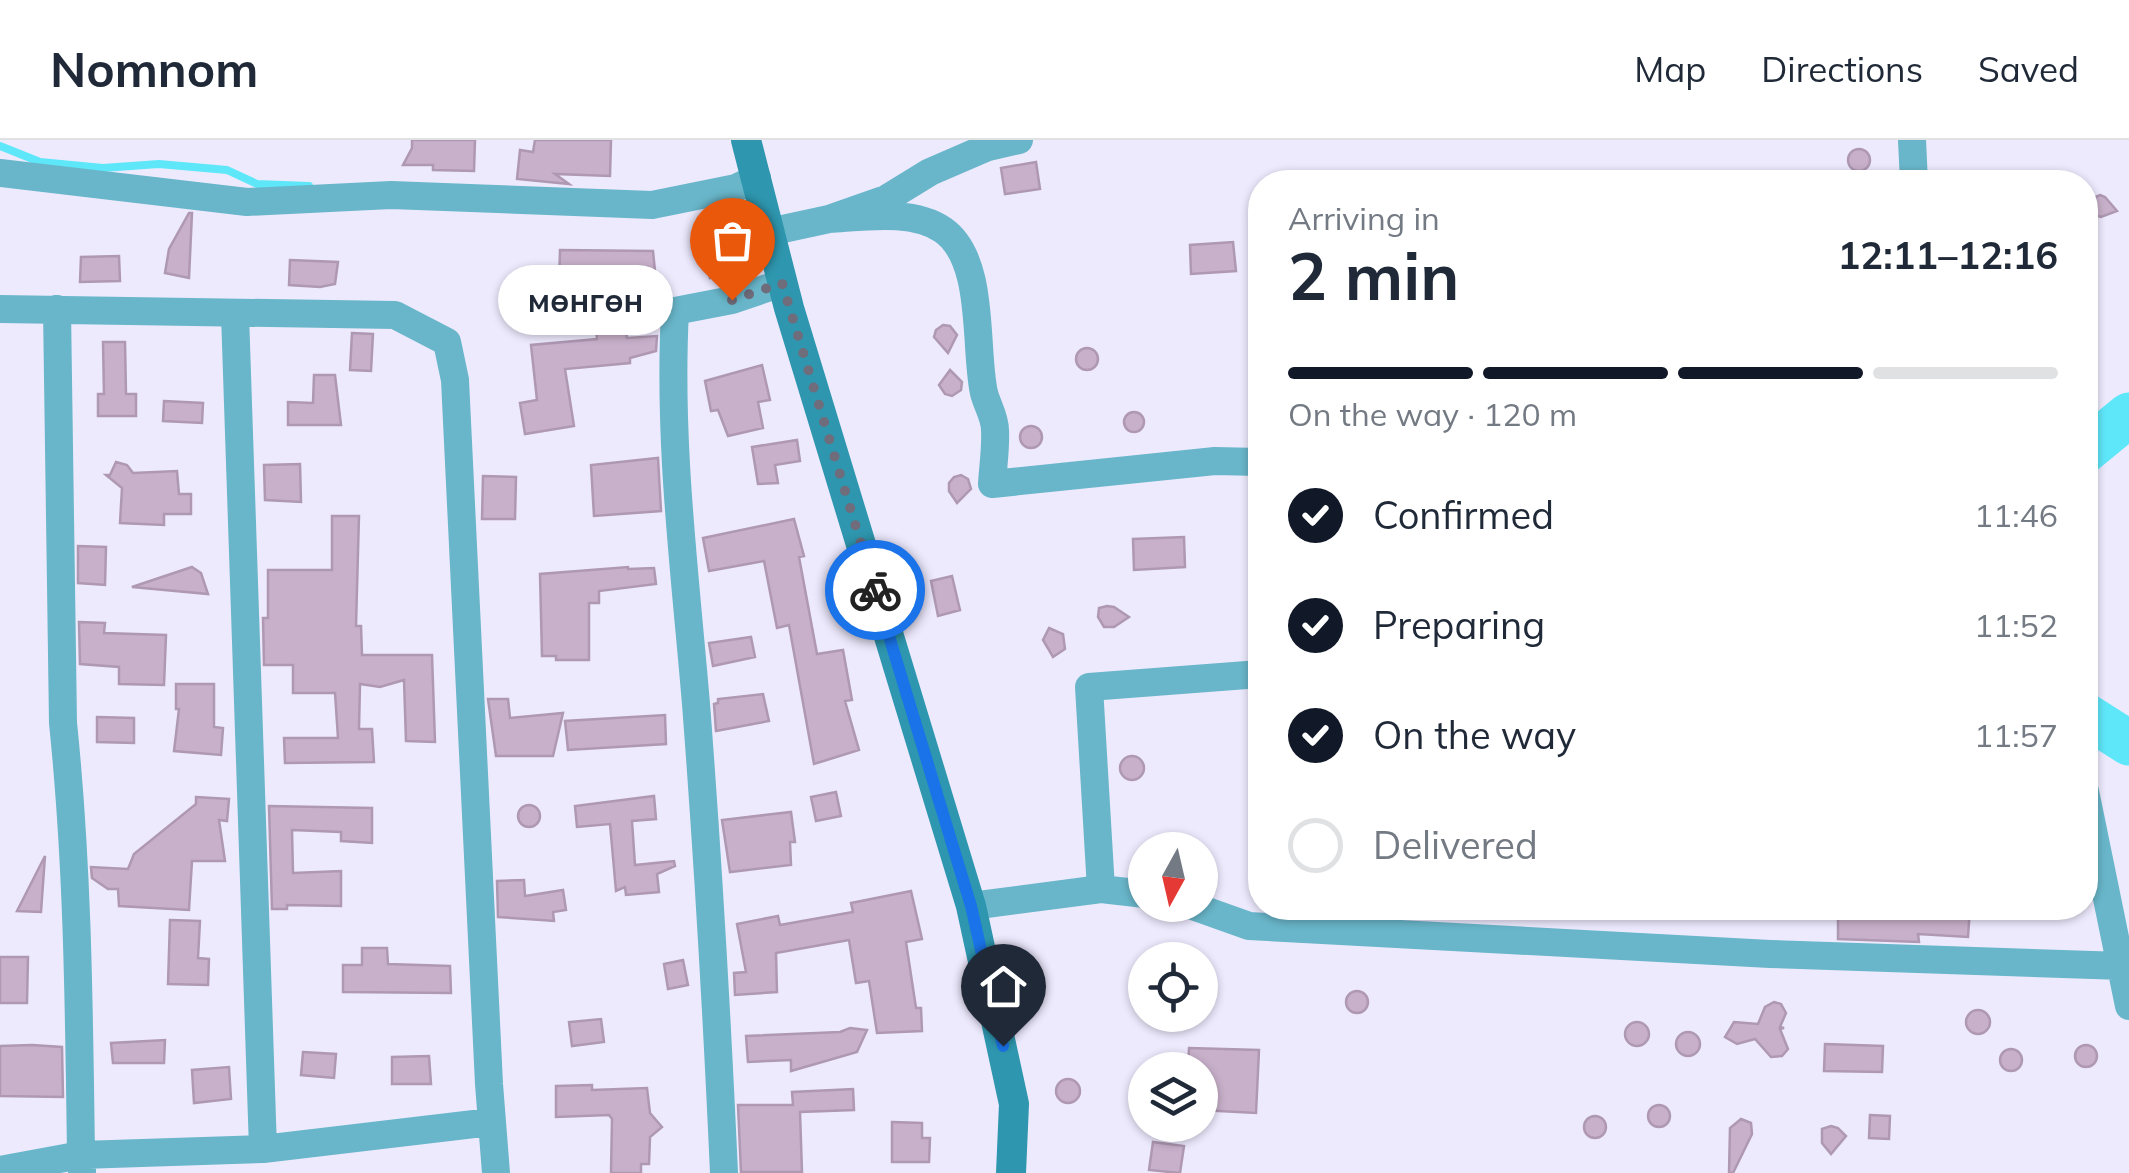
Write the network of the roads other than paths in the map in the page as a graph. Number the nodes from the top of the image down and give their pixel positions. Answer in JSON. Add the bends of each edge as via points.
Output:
{"nodes":[{"id":1,"x":746,"y":140,"type":"edge"},
{"id":2,"x":1019,"y":140,"type":"edge"},
{"id":3,"x":1912,"y":140,"type":"edge"},
{"id":4,"x":1913,"y":170,"type":"edge"},
{"id":5,"x":0,"y":173,"type":"edge"},
{"id":6,"x":757,"y":178,"type":"junction"},
{"id":7,"x":829,"y":219,"type":"junction"},
{"id":8,"x":769,"y":232,"type":"junction"},
{"id":9,"x":782,"y":283,"type":"junction"},
{"id":10,"x":0,"y":309,"type":"edge"},
{"id":11,"x":57,"y":309,"type":"junction"},
{"id":12,"x":236,"y":314,"type":"junction"},
{"id":13,"x":1248,"y":461,"type":"edge"},
{"id":14,"x":1248,"y":675,"type":"edge"},
{"id":15,"x":2098,"y":852,"type":"edge"},
{"id":16,"x":1100,"y":889,"type":"junction"},
{"id":17,"x":1128,"y":892,"type":"edge"},
{"id":18,"x":971,"y":906,"type":"junction"},
{"id":19,"x":1218,"y":915,"type":"edge"},
{"id":20,"x":2122,"y":966,"type":"junction"},
{"id":21,"x":2129,"y":1006,"type":"edge"},
{"id":22,"x":491,"y":1122,"type":"junction"},
{"id":23,"x":263,"y":1149,"type":"junction"},
{"id":24,"x":82,"y":1164,"type":"edge"},
{"id":25,"x":0,"y":1170,"type":"edge"},
{"id":26,"x":496,"y":1173,"type":"edge"},
{"id":27,"x":724,"y":1173,"type":"edge"},
{"id":28,"x":1011,"y":1173,"type":"edge"}],
"edges":[{"from":1,"to":6,"type":"main road"},
{"from":2,"to":7,"type":"street","via":[[988,147],[886,199]]},
{"from":3,"to":4,"type":"street"},
{"from":5,"to":6,"type":"street","via":[[247,202],[391,195],[652,205]]},
{"from":6,"to":8,"type":"main road"},
{"from":7,"to":8,"type":"street"},
{"from":7,"to":13,"type":"street","via":[[923,221],[945,231],[961,251],[979,321],[984,392],[996,425],[992,484]]},
{"from":8,"to":9,"type":"main road"},
{"from":9,"to":18,"type":"main road"},
{"from":9,"to":27,"type":"street","via":[[675,311],[675,478],[696,704]]},
{"from":10,"to":11,"type":"street"},
{"from":11,"to":12,"type":"street"},
{"from":11,"to":24,"type":"street","via":[[63,723],[79,976]]},
{"from":12,"to":22,"type":"street","via":[[396,315],[447,342],[455,380]]},
{"from":12,"to":23,"type":"street"},
{"from":14,"to":16,"type":"street","via":[[1089,687]]},
{"from":15,"to":20,"type":"street"},
{"from":16,"to":17,"type":"street"},
{"from":16,"to":18,"type":"street"},
{"from":18,"to":28,"type":"main road","via":[[1014,1104]]},
{"from":19,"to":20,"type":"street","via":[[1249,926]]},
{"from":20,"to":21,"type":"street"},
{"from":22,"to":23,"type":"street"},
{"from":22,"to":26,"type":"street"},
{"from":23,"to":24,"type":"street"},
{"from":24,"to":25,"type":"street"}]}
